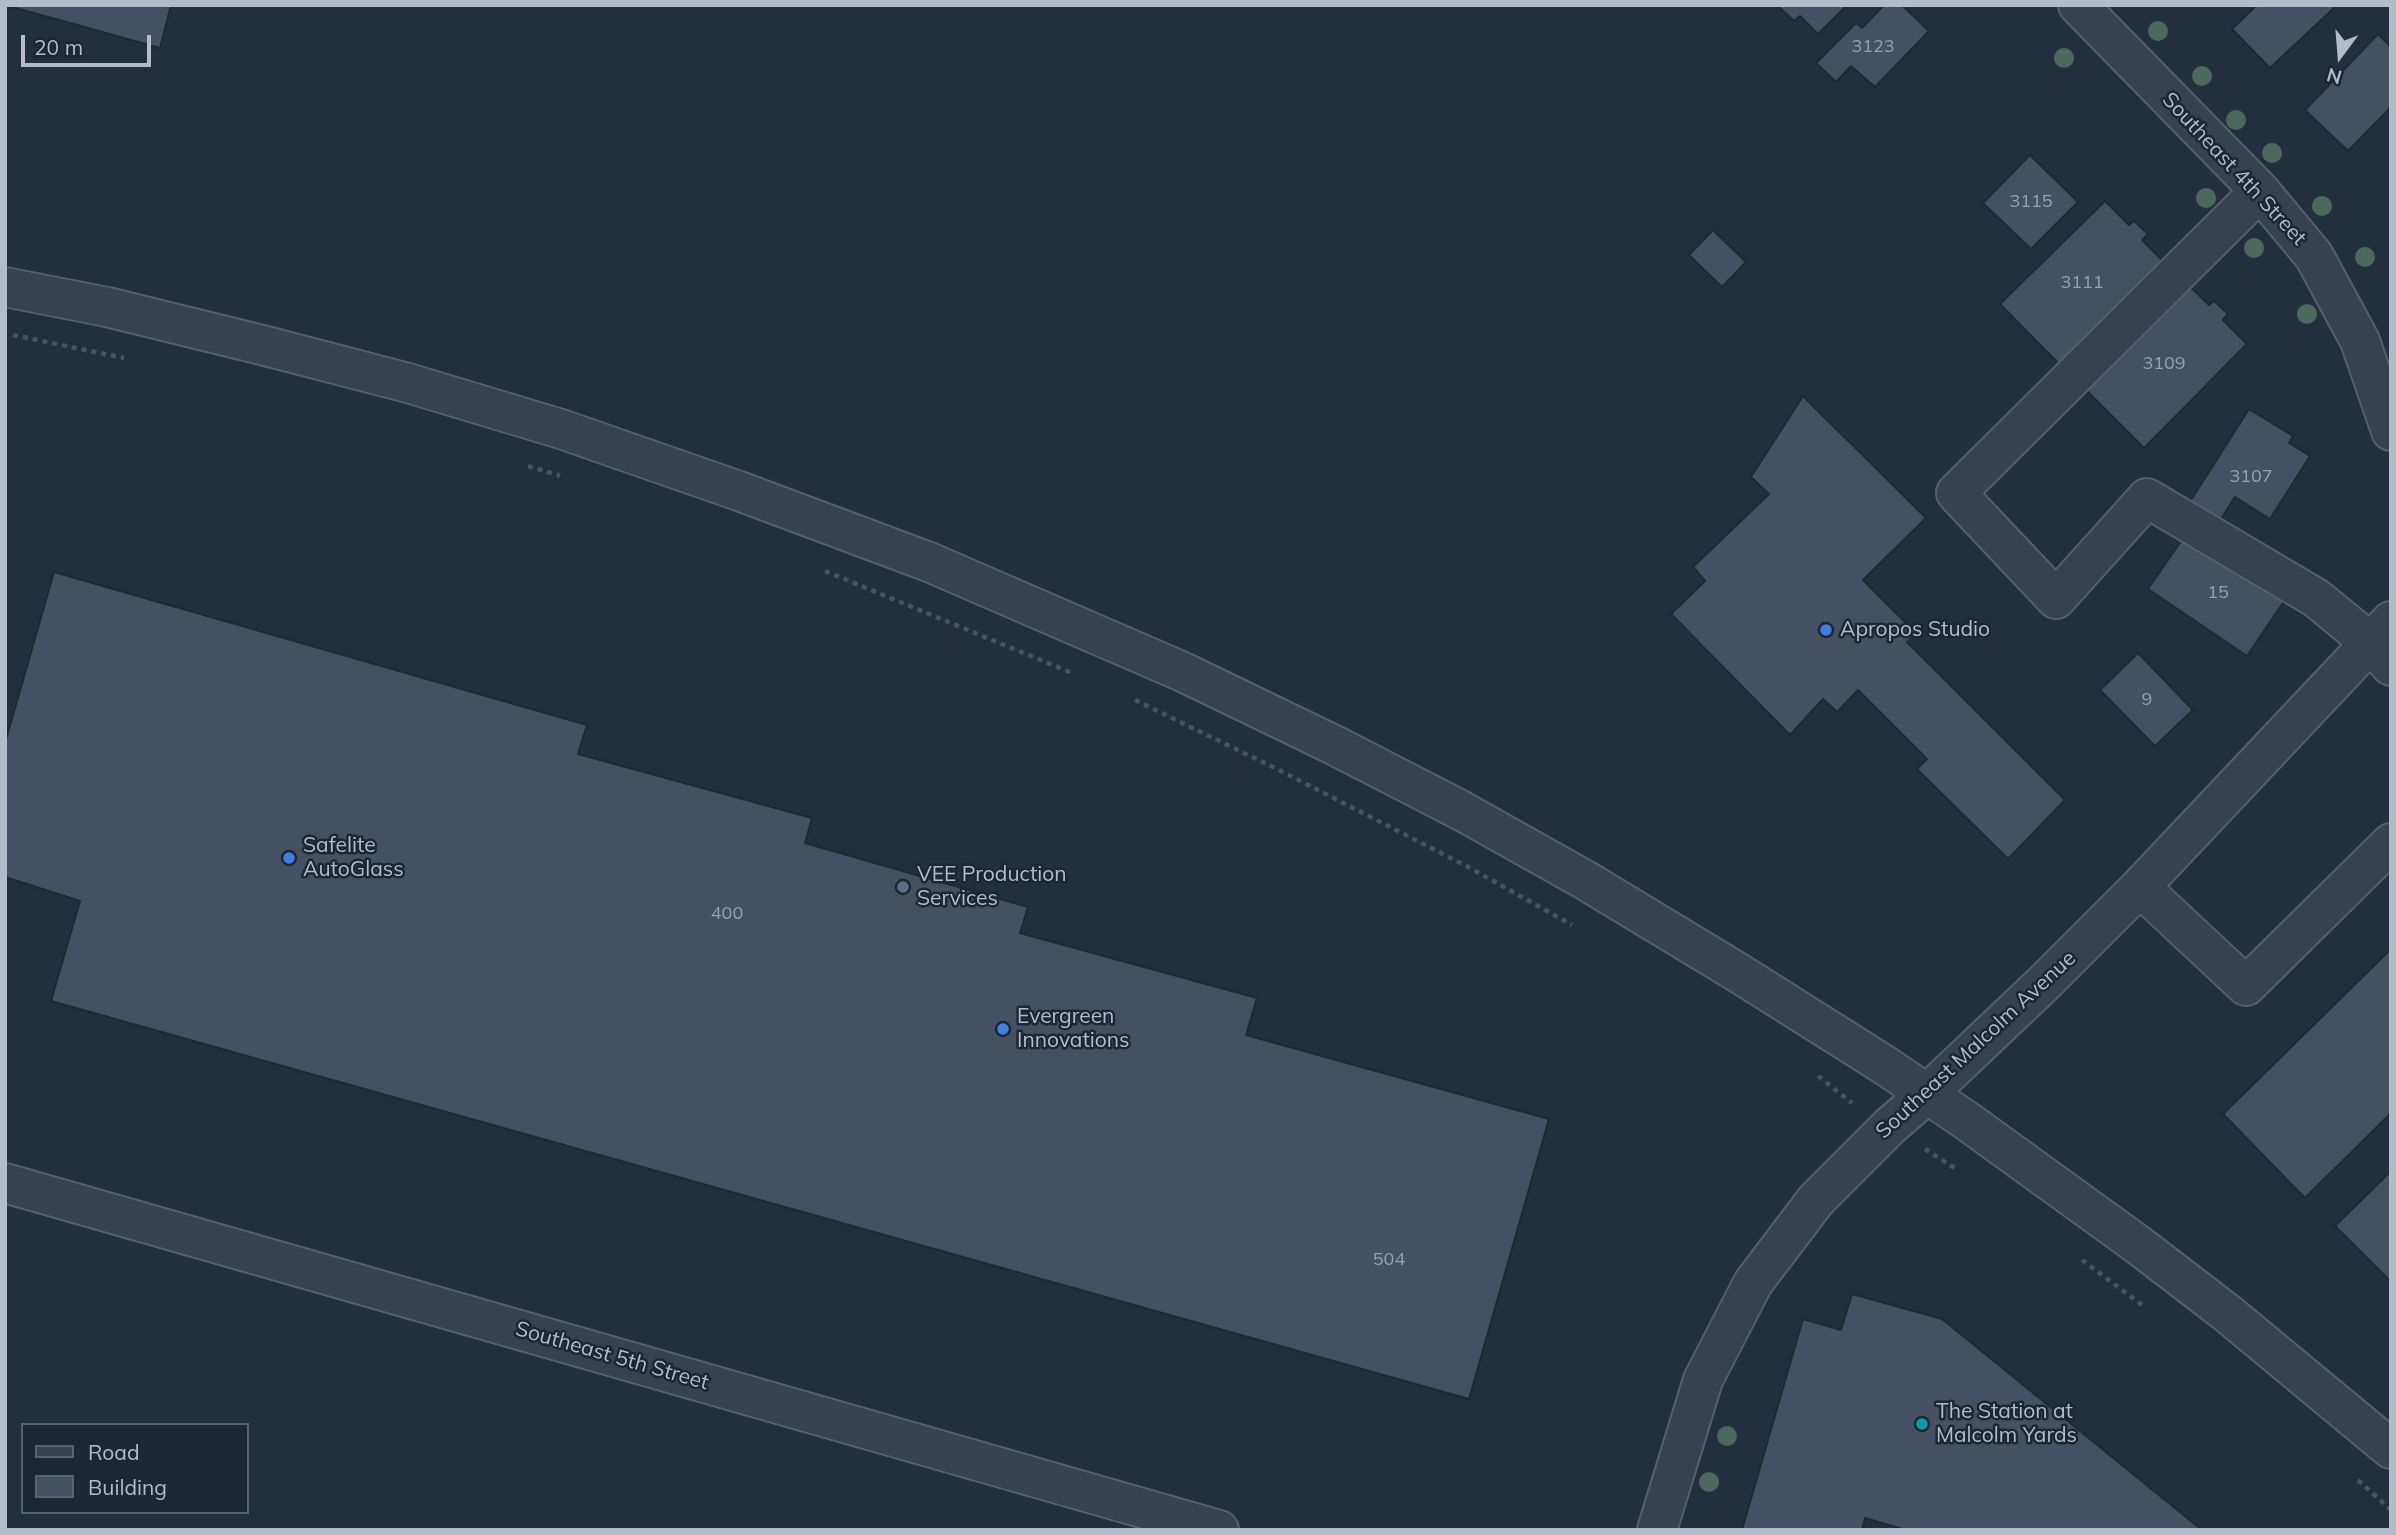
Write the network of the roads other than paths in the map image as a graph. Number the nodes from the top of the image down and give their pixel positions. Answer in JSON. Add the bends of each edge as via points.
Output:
{"nodes":[{"id":1,"x":2078,"y":5,"type":"edge"},
{"id":2,"x":2260,"y":191,"type":"junction"},
{"id":3,"x":5,"y":287,"type":"edge"},
{"id":4,"x":2391,"y":430,"type":"edge"},
{"id":5,"x":2384,"y":643,"type":"edge"},
{"id":6,"x":2391,"y":843,"type":"edge"},
{"id":7,"x":2140,"y":887,"type":"junction"},
{"id":8,"x":1927,"y":1094,"type":"junction"},
{"id":9,"x":5,"y":1183,"type":"edge"},
{"id":10,"x":2391,"y":1449,"type":"edge"},
{"id":11,"x":1219,"y":1530,"type":"edge"},
{"id":12,"x":1657,"y":1530,"type":"edge"}],
"edges":[{"from":1,"to":2,"type":"street","name":"Southeast 4th Street"},
{"from":2,"to":4,"type":"street","name":"Southeast 4th Street","via":[[2314,257],[2338,296],[2360,341]]},
{"from":2,"to":5,"type":"street","via":[[1956,493],[2056,599],[2147,498]]},
{"from":3,"to":8,"type":"street","via":[[107,307],[408,383],[587,438],[941,567],[1183,673],[1462,811],[1737,972]]},
{"from":5,"to":7,"type":"street","name":"Southeast Malcolm Avenue"},
{"from":6,"to":7,"type":"street","via":[[2246,986]]},
{"from":7,"to":8,"type":"street","name":"Southeast Malcolm Avenue"},
{"from":8,"to":10,"type":"street","via":[[2137,1244]]},
{"from":8,"to":12,"type":"street","name":"Southeast Malcolm Avenue","via":[[1815,1200],[1753,1283],[1703,1380]]},
{"from":9,"to":11,"type":"street","name":"Southeast 5th Street"}]}
